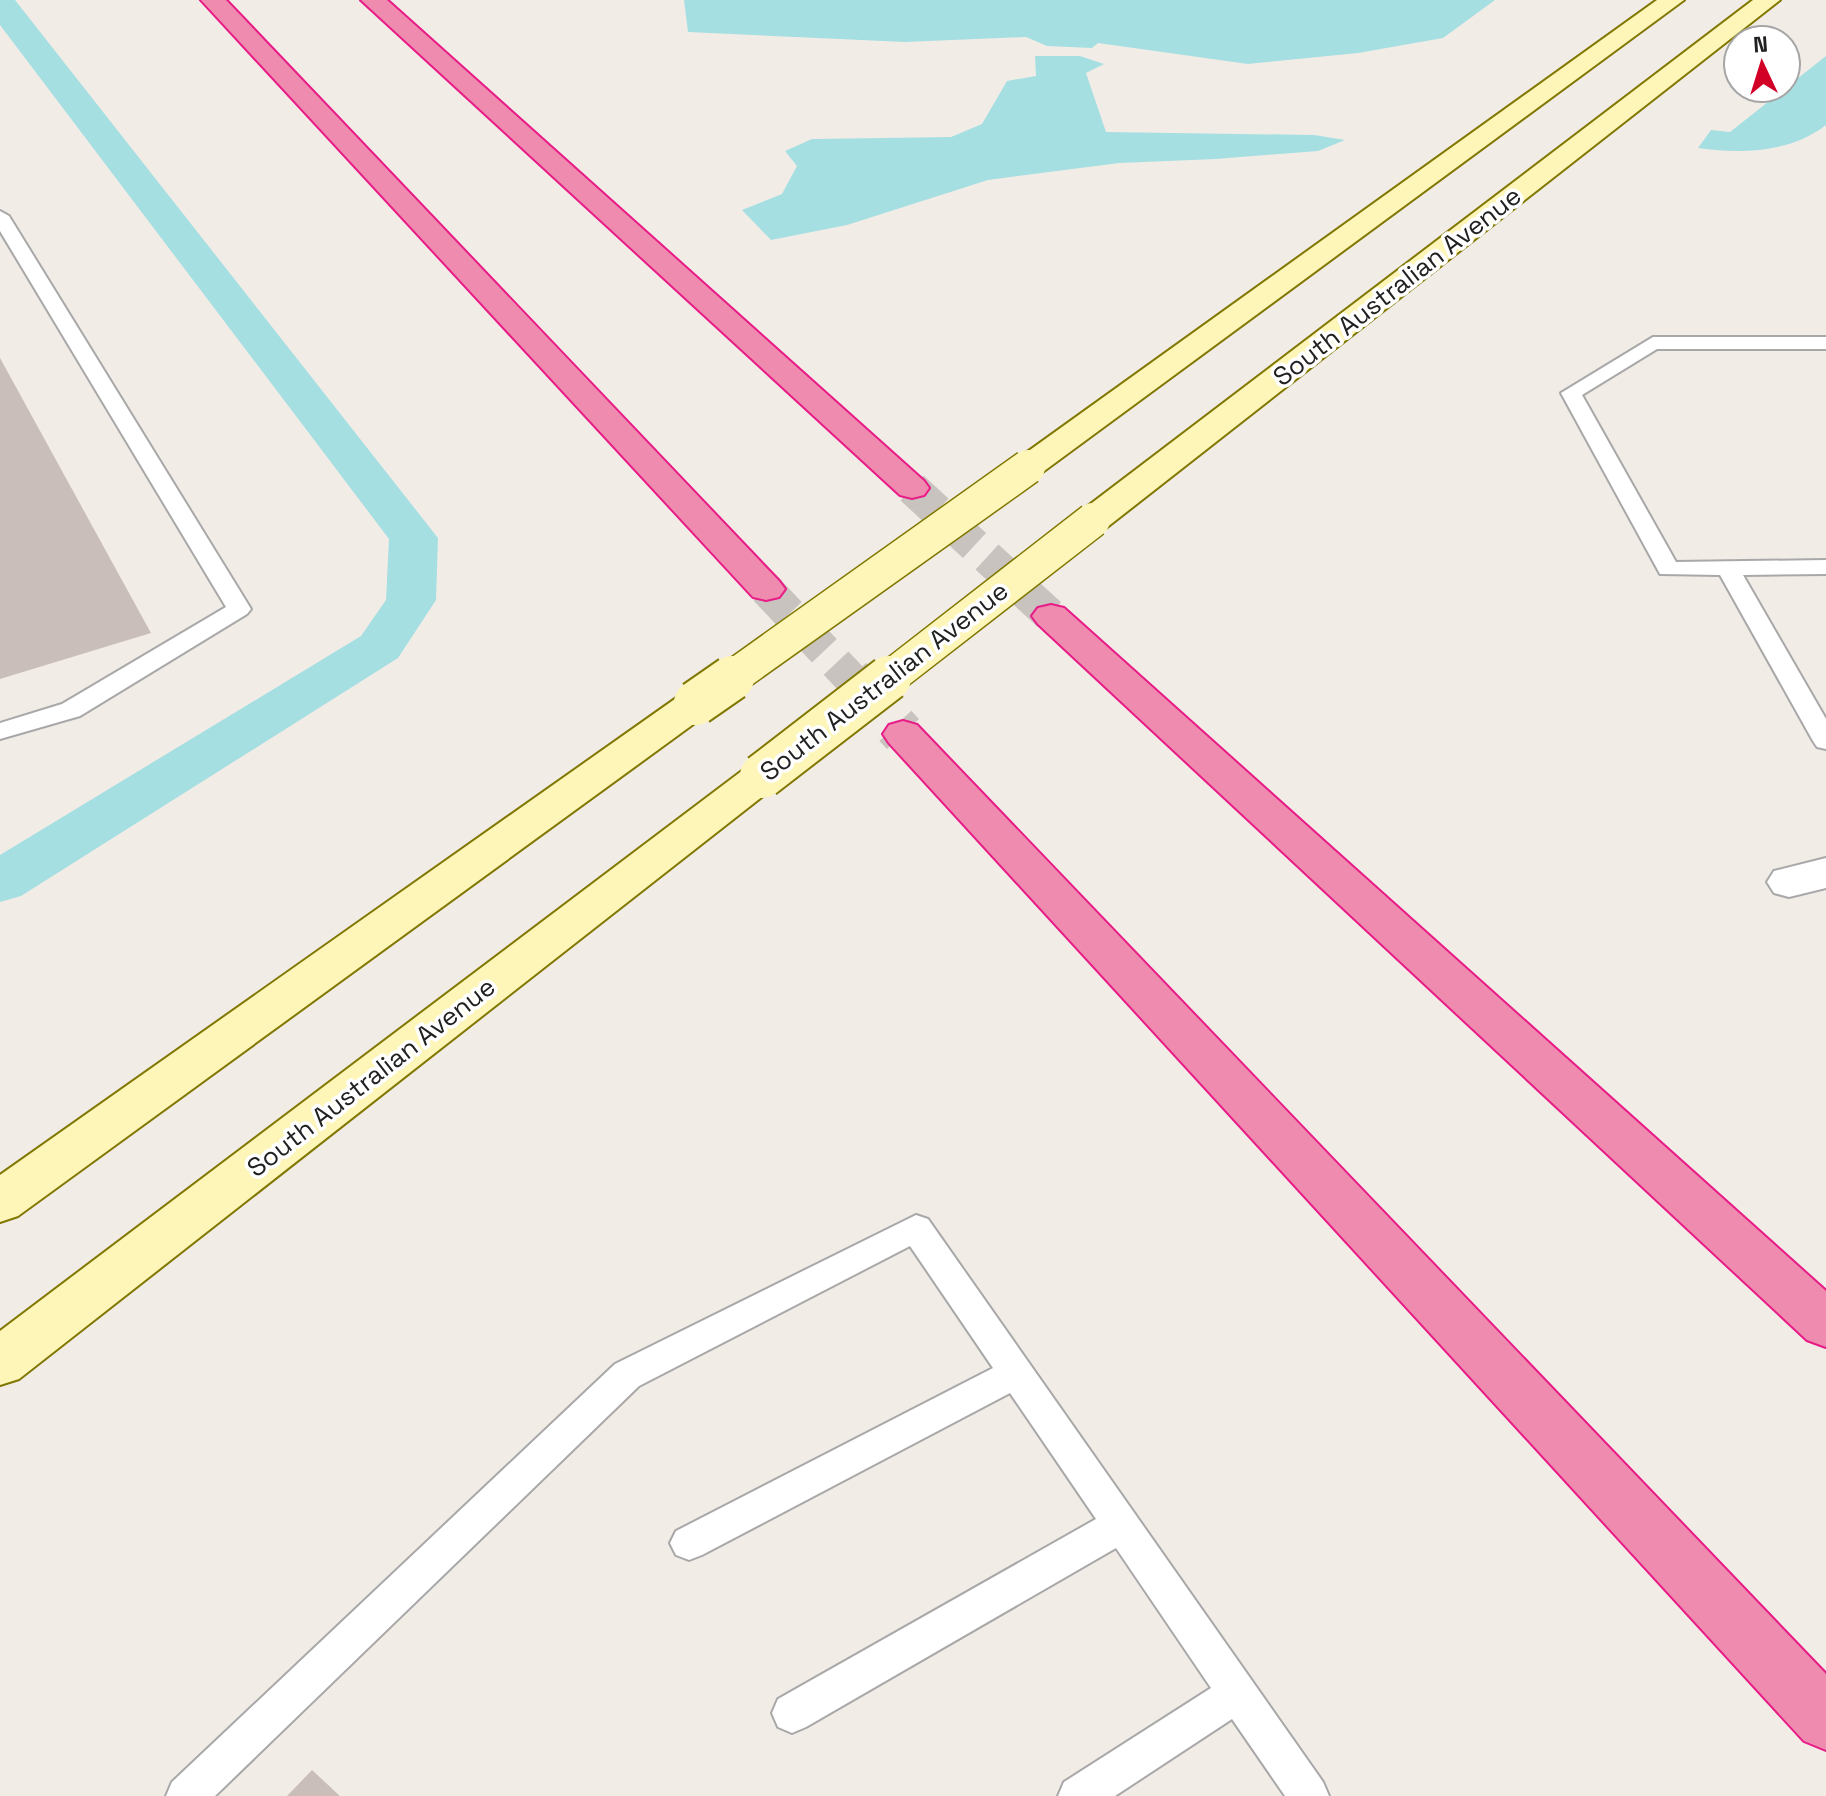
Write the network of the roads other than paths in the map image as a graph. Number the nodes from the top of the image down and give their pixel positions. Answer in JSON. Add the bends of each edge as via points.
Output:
{"nodes":[{"id":1,"x":200,"y":0,"type":"edge"},
{"id":2,"x":213,"y":0,"type":"edge"},
{"id":3,"x":373,"y":0,"type":"edge"},
{"id":4,"x":1672,"y":0,"type":"edge"},
{"id":5,"x":1768,"y":0,"type":"edge"},
{"id":6,"x":239,"y":27,"type":"junction"},
{"id":7,"x":0,"y":216,"type":"edge"},
{"id":8,"x":1826,"y":343,"type":"edge"},
{"id":9,"x":912,"y":488,"type":"tunnel mouth"},
{"id":10,"x":1826,"y":567,"type":"edge"},
{"id":11,"x":1727,"y":568,"type":"junction"},
{"id":12,"x":766,"y":589,"type":"tunnel mouth"},
{"id":13,"x":1051,"y":616,"type":"tunnel mouth"},
{"id":14,"x":0,"y":731,"type":"edge"},
{"id":15,"x":903,"y":734,"type":"tunnel mouth"},
{"id":16,"x":1826,"y":741,"type":"edge"},
{"id":17,"x":0,"y":1202,"type":"edge"},
{"id":18,"x":1698,"y":1208,"type":"junction"},
{"id":19,"x":1826,"y":1301,"type":"edge"},
{"id":20,"x":1826,"y":1324,"type":"edge"},
{"id":21,"x":0,"y":1362,"type":"edge"},
{"id":22,"x":1016,"y":1373,"type":"junction"},
{"id":23,"x":1121,"y":1525,"type":"junction"},
{"id":24,"x":689,"y":1543,"type":"dead end"},
{"id":25,"x":1238,"y":1693,"type":"junction"},
{"id":26,"x":792,"y":1713,"type":"dead end"},
{"id":27,"x":1826,"y":1719,"type":"edge"},
{"id":28,"x":186,"y":1796,"type":"edge"},
{"id":29,"x":1078,"y":1796,"type":"edge"},
{"id":30,"x":1309,"y":1796,"type":"edge"}],
"edges":[{"from":1,"to":6,"type":"highway"},
{"from":2,"to":6,"type":"highway"},
{"from":3,"to":9,"type":"highway"},
{"from":4,"to":17,"type":"main road","bridge":true},
{"from":5,"to":21,"type":"main road","name":"South Australian Avenue","bridge":true},
{"from":6,"to":12,"type":"highway"},
{"from":7,"to":14,"type":"lane","via":[[239,609],[71,710]]},
{"from":8,"to":11,"type":"lane","via":[[1653,343],[1571,393],[1668,569]]},
{"from":10,"to":11,"type":"lane"},
{"from":11,"to":16,"type":"lane"},
{"from":13,"to":18,"type":"highway"},
{"from":15,"to":27,"type":"highway"},
{"from":18,"to":19,"type":"highway"},
{"from":18,"to":20,"type":"highway"},
{"from":22,"to":23,"type":"lane"},
{"from":22,"to":24,"type":"lane"},
{"from":22,"to":28,"type":"lane","via":[[916,1228],[627,1375]]},
{"from":23,"to":25,"type":"lane"},
{"from":23,"to":26,"type":"lane"},
{"from":25,"to":29,"type":"lane"},
{"from":25,"to":30,"type":"lane"}]}
